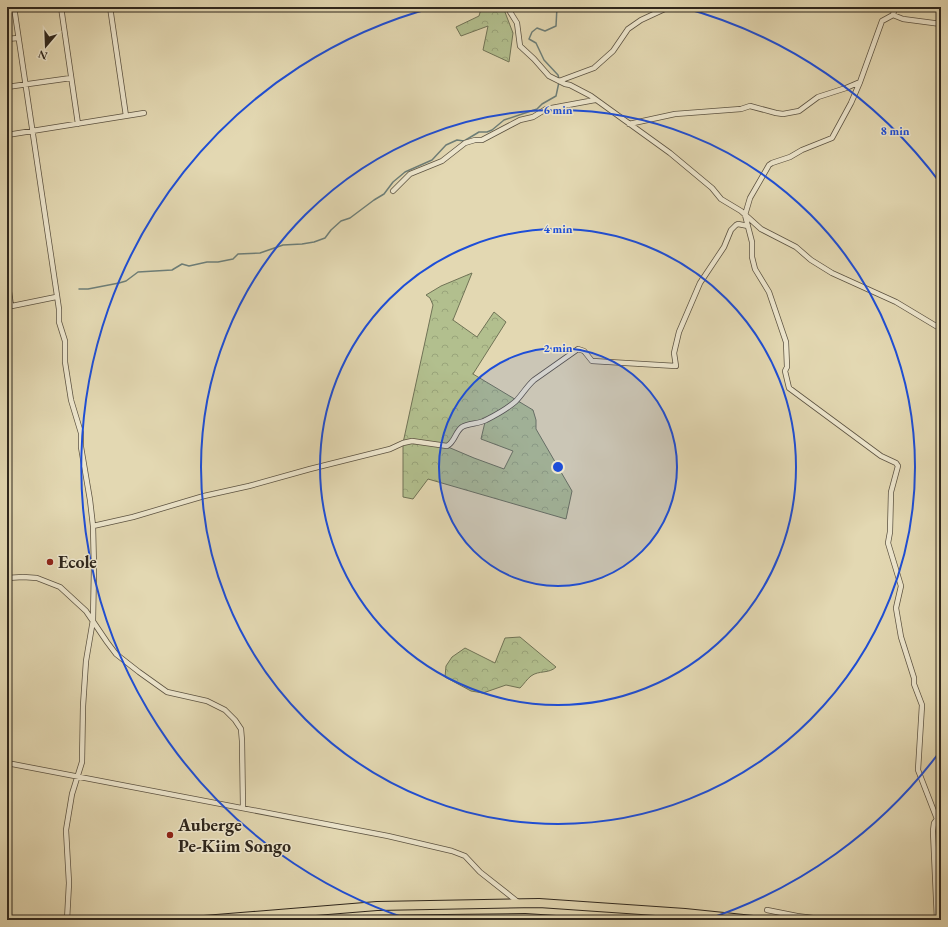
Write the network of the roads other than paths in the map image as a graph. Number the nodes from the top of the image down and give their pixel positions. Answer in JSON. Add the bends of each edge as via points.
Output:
{"nodes":[{"id":1,"x":14,"y":7,"type":"edge"},
{"id":2,"x":61,"y":7,"type":"edge"},
{"id":3,"x":110,"y":7,"type":"edge"},
{"id":4,"x":507,"y":7,"type":"edge"},
{"id":5,"x":669,"y":7,"type":"edge"},
{"id":6,"x":895,"y":7,"type":"edge"},
{"id":7,"x":893,"y":15,"type":"junction"},
{"id":8,"x":941,"y":24,"type":"edge"},
{"id":9,"x":18,"y":38,"type":"junction"},
{"id":10,"x":7,"y":39,"type":"edge"},
{"id":11,"x":72,"y":78,"type":"junction"},
{"id":12,"x":559,"y":81,"type":"junction"},
{"id":13,"x":860,"y":82,"type":"junction"},
{"id":14,"x":25,"y":84,"type":"junction"},
{"id":15,"x":7,"y":87,"type":"edge"},
{"id":16,"x":595,"y":100,"type":"junction"},
{"id":17,"x":144,"y":113,"type":"dead end"},
{"id":18,"x":126,"y":116,"type":"junction"},
{"id":19,"x":78,"y":124,"type":"junction"},
{"id":20,"x":629,"y":124,"type":"junction"},
{"id":21,"x":32,"y":131,"type":"junction"},
{"id":22,"x":7,"y":135,"type":"edge"},
{"id":23,"x":393,"y":191,"type":"dead end"},
{"id":24,"x":745,"y":215,"type":"junction"},
{"id":25,"x":748,"y":226,"type":"junction"},
{"id":26,"x":7,"y":277,"type":"edge"},
{"id":27,"x":56,"y":297,"type":"junction"},
{"id":28,"x":9,"y":306,"type":"edge"},
{"id":29,"x":934,"y":325,"type":"junction"},
{"id":30,"x":941,"y":326,"type":"edge"},
{"id":31,"x":941,"y":330,"type":"edge"},
{"id":32,"x":93,"y":526,"type":"junction"},
{"id":33,"x":7,"y":578,"type":"edge"},
{"id":34,"x":92,"y":620,"type":"junction"},
{"id":35,"x":7,"y":763,"type":"edge"},
{"id":36,"x":77,"y":776,"type":"junction"},
{"id":37,"x":243,"y":808,"type":"junction"},
{"id":38,"x":939,"y":818,"type":"edge"},
{"id":39,"x":520,"y":903,"type":"junction"},
{"id":40,"x":767,"y":910,"type":"dead end"},
{"id":41,"x":67,"y":920,"type":"edge"},
{"id":42,"x":204,"y":920,"type":"edge"},
{"id":43,"x":360,"y":920,"type":"edge"},
{"id":44,"x":556,"y":920,"type":"edge"},
{"id":45,"x":753,"y":920,"type":"edge"},
{"id":46,"x":829,"y":920,"type":"edge"},
{"id":47,"x":937,"y":920,"type":"edge"}],
"edges":[{"from":1,"to":9,"type":"street"},
{"from":2,"to":11,"type":"street"},
{"from":3,"to":18,"type":"street"},
{"from":4,"to":12,"type":"street","via":[[517,23],[520,46],[549,76]]},
{"from":5,"to":12,"type":"street","via":[[628,29],[613,51],[594,68]]},
{"from":6,"to":7,"type":"street"},
{"from":7,"to":8,"type":"street","via":[[903,19]]},
{"from":7,"to":13,"type":"street","via":[[882,21]]},
{"from":9,"to":10,"type":"street"},
{"from":9,"to":14,"type":"street"},
{"from":11,"to":14,"type":"street"},
{"from":11,"to":19,"type":"street"},
{"from":12,"to":16,"type":"street"},
{"from":13,"to":20,"type":"street","via":[[818,97],[799,111],[783,114],[750,106],[741,109],[676,114]]},
{"from":13,"to":24,"type":"street","via":[[832,138],[769,165],[750,198]]},
{"from":14,"to":15,"type":"street"},
{"from":14,"to":21,"type":"street"},
{"from":16,"to":20,"type":"street"},
{"from":16,"to":23,"type":"street","via":[[546,109],[482,140],[465,143],[442,161],[410,174]]},
{"from":17,"to":18,"type":"street"},
{"from":18,"to":19,"type":"street"},
{"from":19,"to":21,"type":"street"},
{"from":20,"to":24,"type":"street","via":[[670,153],[712,188],[721,199]]},
{"from":21,"to":22,"type":"street"},
{"from":21,"to":27,"type":"street"},
{"from":24,"to":25,"type":"street"},
{"from":24,"to":29,"type":"street","via":[[832,273],[896,302]]},
{"from":25,"to":32,"type":"street","via":[[736,224],[700,283],[679,332],[674,353],[676,366],[592,361],[584,351],[578,349],[534,380],[517,401],[505,410],[485,421],[460,428],[451,444],[447,446],[412,441],[403,443],[390,449]]},
{"from":25,"to":38,"type":"street","via":[[755,268],[769,292],[786,342],[785,371],[789,388],[898,466],[891,492],[888,543],[901,586],[896,608],[901,636],[922,705],[918,770]]},
{"from":26,"to":28,"type":"street"},
{"from":27,"to":28,"type":"street"},
{"from":27,"to":32,"type":"street","via":[[59,322],[65,341],[71,400],[81,433]]},
{"from":29,"to":30,"type":"street"},
{"from":29,"to":31,"type":"street"},
{"from":32,"to":34,"type":"street"},
{"from":33,"to":34,"type":"street","via":[[37,578],[60,587]]},
{"from":34,"to":36,"type":"street","via":[[86,661],[82,762]]},
{"from":34,"to":37,"type":"street","via":[[116,654],[160,688],[207,701],[225,710],[235,720],[241,729]]},
{"from":35,"to":36,"type":"street"},
{"from":36,"to":37,"type":"street"},
{"from":36,"to":41,"type":"street","via":[[66,830],[69,884]]},
{"from":37,"to":39,"type":"street","via":[[452,851],[465,856],[480,872]]},
{"from":38,"to":47,"type":"street","via":[[934,823],[933,831]]},
{"from":39,"to":42,"type":"highway","via":[[377,906]]},
{"from":39,"to":45,"type":"highway","via":[[685,913]]},
{"from":40,"to":46,"type":"street"},
{"from":43,"to":44,"type":"highway"}]}
